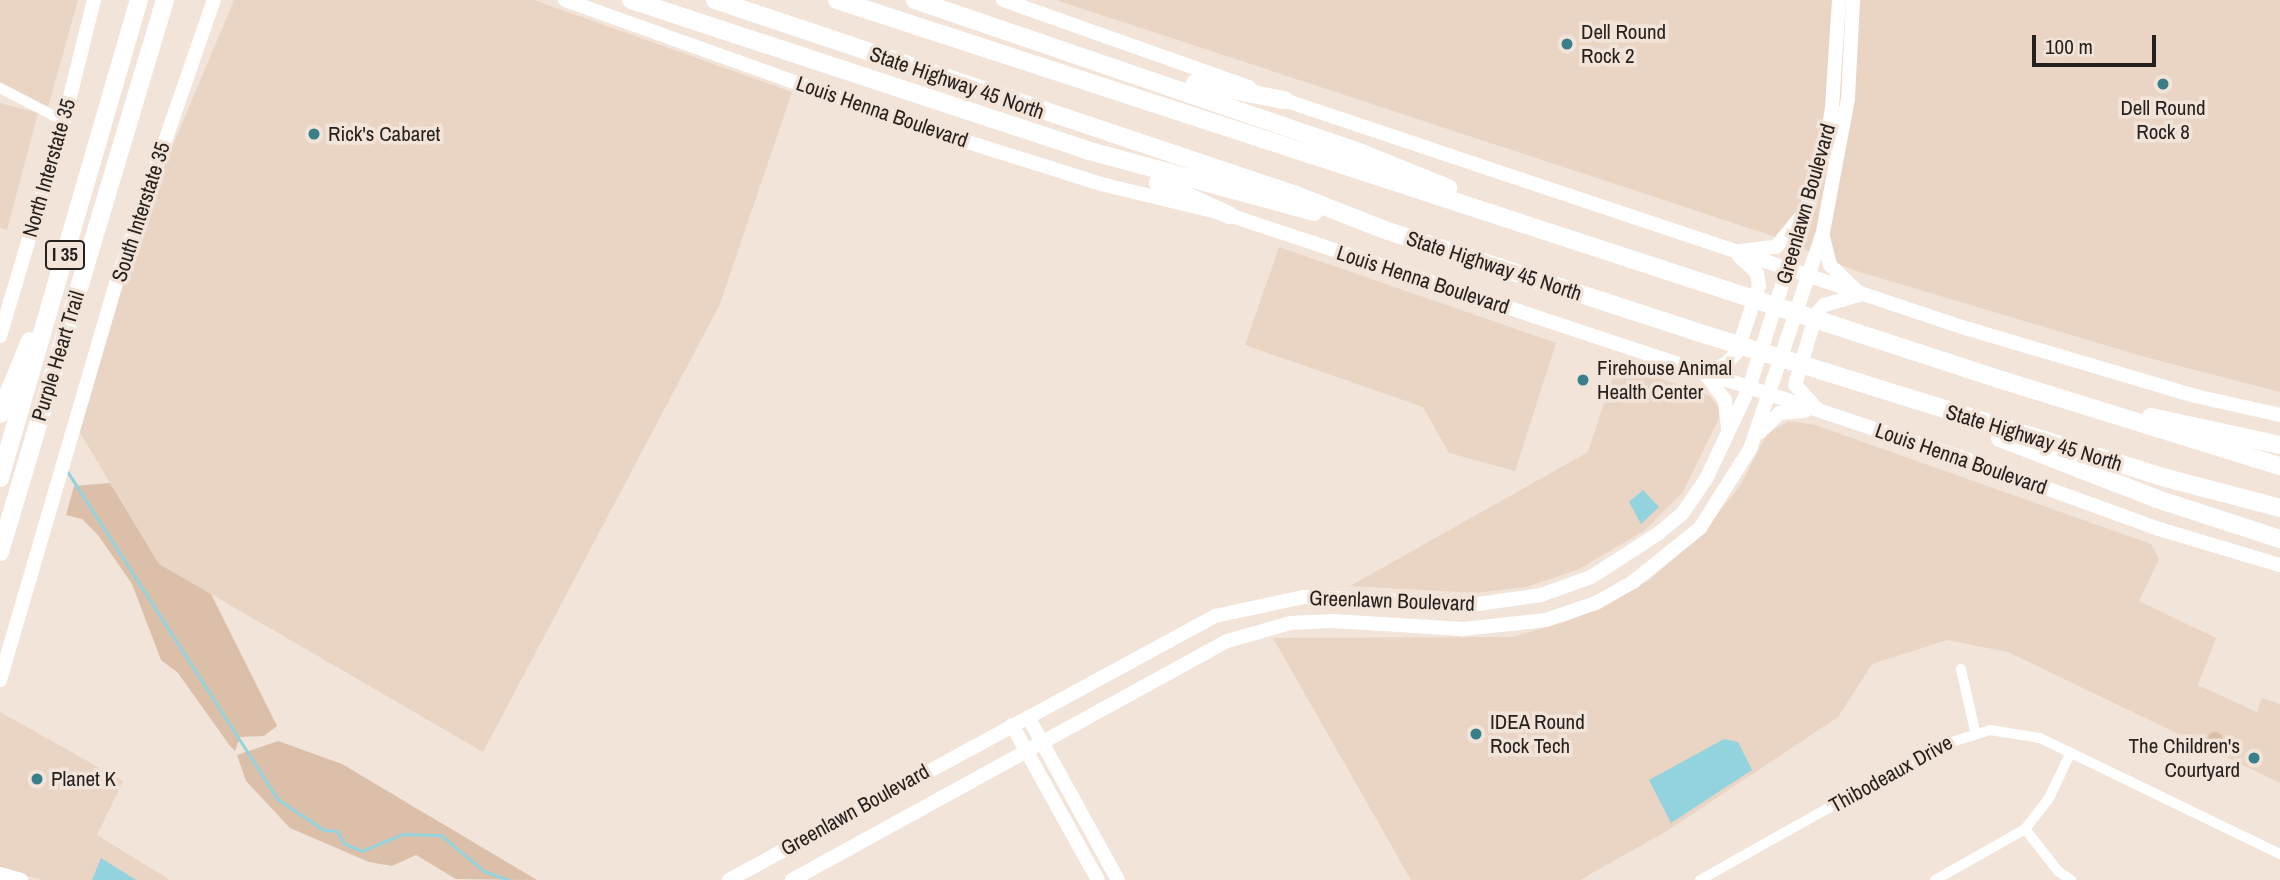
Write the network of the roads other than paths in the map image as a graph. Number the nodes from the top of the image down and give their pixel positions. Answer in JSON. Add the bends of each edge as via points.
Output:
{"nodes":[{"id":1,"x":94,"y":0,"type":"edge"},
{"id":2,"x":139,"y":0,"type":"edge"},
{"id":3,"x":165,"y":0,"type":"edge"},
{"id":4,"x":214,"y":0,"type":"edge"},
{"id":5,"x":565,"y":0,"type":"edge"},
{"id":6,"x":631,"y":0,"type":"edge"},
{"id":7,"x":641,"y":0,"type":"edge"},
{"id":8,"x":654,"y":0,"type":"edge"},
{"id":9,"x":715,"y":0,"type":"edge"},
{"id":10,"x":837,"y":0,"type":"edge"},
{"id":11,"x":915,"y":0,"type":"edge"},
{"id":12,"x":939,"y":0,"type":"edge"},
{"id":13,"x":1003,"y":0,"type":"edge"},
{"id":14,"x":1839,"y":0,"type":"edge"},
{"id":15,"x":1853,"y":0,"type":"edge"},
{"id":16,"x":645,"y":29,"type":"junction"},
{"id":17,"x":0,"y":88,"type":"edge"},
{"id":18,"x":1284,"y":100,"type":"junction"},
{"id":19,"x":1832,"y":108,"type":"junction"},
{"id":20,"x":64,"y":121,"type":"junction"},
{"id":21,"x":1843,"y":138,"type":"junction"},
{"id":22,"x":1808,"y":204,"type":"junction"},
{"id":23,"x":1229,"y":215,"type":"junction"},
{"id":24,"x":1507,"y":217,"type":"junction"},
{"id":25,"x":1385,"y":230,"type":"junction"},
{"id":26,"x":1823,"y":232,"type":"junction"},
{"id":27,"x":66,"y":250,"type":"junction"},
{"id":28,"x":1732,"y":251,"type":"junction"},
{"id":29,"x":1788,"y":271,"type":"junction"},
{"id":30,"x":1809,"y":278,"type":"junction"},
{"id":31,"x":1861,"y":295,"type":"junction"},
{"id":32,"x":0,"y":336,"type":"edge"},
{"id":33,"x":1705,"y":374,"type":"junction"},
{"id":34,"x":1749,"y":388,"type":"junction"},
{"id":35,"x":1769,"y":395,"type":"junction"},
{"id":36,"x":1898,"y":396,"type":"junction"},
{"id":37,"x":1821,"y":412,"type":"junction"},
{"id":38,"x":0,"y":414,"type":"edge"},
{"id":39,"x":2280,"y":415,"type":"edge"},
{"id":40,"x":2179,"y":430,"type":"junction"},
{"id":41,"x":1727,"y":440,"type":"junction"},
{"id":42,"x":2280,"y":445,"type":"edge"},
{"id":43,"x":1750,"y":449,"type":"junction"},
{"id":44,"x":2280,"y":466,"type":"edge"},
{"id":45,"x":0,"y":478,"type":"edge"},
{"id":46,"x":2280,"y":508,"type":"edge"},
{"id":47,"x":2280,"y":539,"type":"edge"},
{"id":48,"x":0,"y":552,"type":"edge"},
{"id":49,"x":2280,"y":565,"type":"edge"},
{"id":50,"x":1397,"y":600,"type":"junction"},
{"id":51,"x":1398,"y":626,"type":"junction"},
{"id":52,"x":1961,"y":669,"type":"dead end"},
{"id":53,"x":0,"y":680,"type":"edge"},
{"id":54,"x":1028,"y":717,"type":"junction"},
{"id":55,"x":1012,"y":725,"type":"junction"},
{"id":56,"x":1975,"y":731,"type":"junction"},
{"id":57,"x":1042,"y":743,"type":"junction"},
{"id":58,"x":1027,"y":752,"type":"junction"},
{"id":59,"x":2071,"y":752,"type":"junction"},
{"id":60,"x":2025,"y":829,"type":"junction"},
{"id":61,"x":2280,"y":854,"type":"edge"},
{"id":62,"x":0,"y":874,"type":"edge"},
{"id":63,"x":21,"y":880,"type":"edge"},
{"id":64,"x":729,"y":880,"type":"edge"},
{"id":65,"x":792,"y":880,"type":"edge"},
{"id":66,"x":1098,"y":880,"type":"edge"},
{"id":67,"x":1118,"y":880,"type":"edge"},
{"id":68,"x":1700,"y":880,"type":"edge"},
{"id":69,"x":1935,"y":880,"type":"edge"},
{"id":70,"x":2071,"y":880,"type":"edge"}],
"edges":[{"from":1,"to":20,"type":"main road","name":"North Interstate 35"},
{"from":2,"to":27,"type":"highway","name":"Purple Heart Trail","number":"I 35"},
{"from":3,"to":48,"type":"highway","name":"Purple Heart Trail","number":"I 35"},
{"from":4,"to":53,"type":"main road","name":"South Interstate 35","via":[[135,225]]},
{"from":5,"to":16,"type":"main road","name":"Louis Henna Boulevard"},
{"from":6,"to":25,"type":"highway","via":[[1086,150]]},
{"from":7,"to":23,"type":"highway","via":[[842,75],[1180,191]]},
{"from":8,"to":16,"type":"main road"},
{"from":9,"to":25,"type":"highway","name":"State Highway 45 North","via":[[1293,194]]},
{"from":10,"to":24,"type":"highway","name":"State Highway 45 North"},
{"from":11,"to":24,"type":"highway","via":[[1423,177]]},
{"from":12,"to":18,"type":"highway","via":[[1045,38],[1218,90]]},
{"from":13,"to":18,"type":"main road"},
{"from":14,"to":19,"type":"main road","name":"Greenlawn Boulevard"},
{"from":15,"to":21,"type":"main road","name":"Greenlawn Boulevard"},
{"from":16,"to":23,"type":"main road","name":"Louis Henna Boulevard","via":[[917,126],[1101,184]]},
{"from":17,"to":20,"type":"street"},
{"from":18,"to":28,"type":"main road"},
{"from":19,"to":21,"type":"main road","via":[[1842,122]]},
{"from":19,"to":22,"type":"main road","name":"Greenlawn Boulevard"},
{"from":20,"to":32,"type":"main road","name":"North Interstate 35"},
{"from":21,"to":26,"type":"main road","name":"Greenlawn Boulevard"},
{"from":22,"to":28,"type":"main road","via":[[1776,247]]},
{"from":22,"to":29,"type":"main road","name":"Greenlawn Boulevard"},
{"from":23,"to":33,"type":"main road","name":"Louis Henna Boulevard"},
{"from":24,"to":40,"type":"highway","name":"State Highway 45 North","via":[[2005,381]]},
{"from":25,"to":36,"type":"highway","name":"State Highway 45 North"},
{"from":26,"to":30,"type":"main road","name":"Greenlawn Boulevard"},
{"from":26,"to":31,"type":"main road","via":[[1830,265]]},
{"from":27,"to":38,"type":"highway"},
{"from":27,"to":45,"type":"highway","name":"Purple Heart Trail","number":"I 35"},
{"from":28,"to":29,"type":"main road"},
{"from":28,"to":33,"type":"main road","via":[[1757,273],[1759,286],[1737,352]]},
{"from":29,"to":30,"type":"main road"},
{"from":29,"to":34,"type":"main road","name":"Greenlawn Boulevard"},
{"from":30,"to":31,"type":"main road"},
{"from":30,"to":35,"type":"main road","name":"Greenlawn Boulevard"},
{"from":31,"to":37,"type":"main road","via":[[1824,305],[1816,314],[1797,369],[1795,385]]},
{"from":31,"to":39,"type":"main road","via":[[2196,396]]},
{"from":33,"to":34,"type":"main road","name":"Louis Henna Boulevard"},
{"from":33,"to":41,"type":"main road","via":[[1725,400]]},
{"from":34,"to":35,"type":"main road","name":"Louis Henna Boulevard"},
{"from":34,"to":41,"type":"main road","name":"Greenlawn Boulevard"},
{"from":35,"to":37,"type":"main road","name":"Louis Henna Boulevard"},
{"from":35,"to":43,"type":"main road","name":"Greenlawn Boulevard"},
{"from":36,"to":46,"type":"highway","name":"State Highway 45 North"},
{"from":36,"to":47,"type":"highway","via":[[2157,499]]},
{"from":37,"to":43,"type":"main road","via":[[1780,413],[1768,420]]},
{"from":37,"to":49,"type":"main road","name":"Louis Henna Boulevard","via":[[2159,529]]},
{"from":40,"to":42,"type":"highway"},
{"from":40,"to":44,"type":"highway","name":"State Highway 45 North"},
{"from":41,"to":50,"type":"main road","name":"Greenlawn Boulevard","via":[[1682,514],[1622,560],[1591,577],[1541,596],[1488,604]]},
{"from":43,"to":51,"type":"main road","name":"Greenlawn Boulevard","via":[[1700,528],[1633,582],[1595,603],[1546,620],[1495,628]]},
{"from":50,"to":51,"type":"main road"},
{"from":50,"to":54,"type":"main road","name":"Greenlawn Boulevard","via":[[1304,597],[1215,616]]},
{"from":51,"to":57,"type":"main road","name":"Greenlawn Boulevard","via":[[1290,623],[1227,641]]},
{"from":52,"to":56,"type":"street"},
{"from":54,"to":55,"type":"main road","name":"Greenlawn Boulevard"},
{"from":54,"to":57,"type":"main road"},
{"from":55,"to":58,"type":"main road"},
{"from":55,"to":64,"type":"main road","name":"Greenlawn Boulevard"},
{"from":56,"to":59,"type":"street","name":"Thibodeaux Drive","via":[[2027,733]]},
{"from":56,"to":68,"type":"street","name":"Thibodeaux Drive","via":[[1939,746]]},
{"from":57,"to":58,"type":"main road","name":"Greenlawn Boulevard"},
{"from":57,"to":67,"type":"main road"},
{"from":58,"to":65,"type":"main road","name":"Greenlawn Boulevard"},
{"from":58,"to":66,"type":"main road"},
{"from":59,"to":60,"type":"street","via":[[2048,800]]},
{"from":59,"to":61,"type":"street","name":"Thibodeaux Drive"},
{"from":60,"to":69,"type":"street"},
{"from":60,"to":70,"type":"street","via":[[2058,871]]},
{"from":62,"to":63,"type":"main road"}]}
